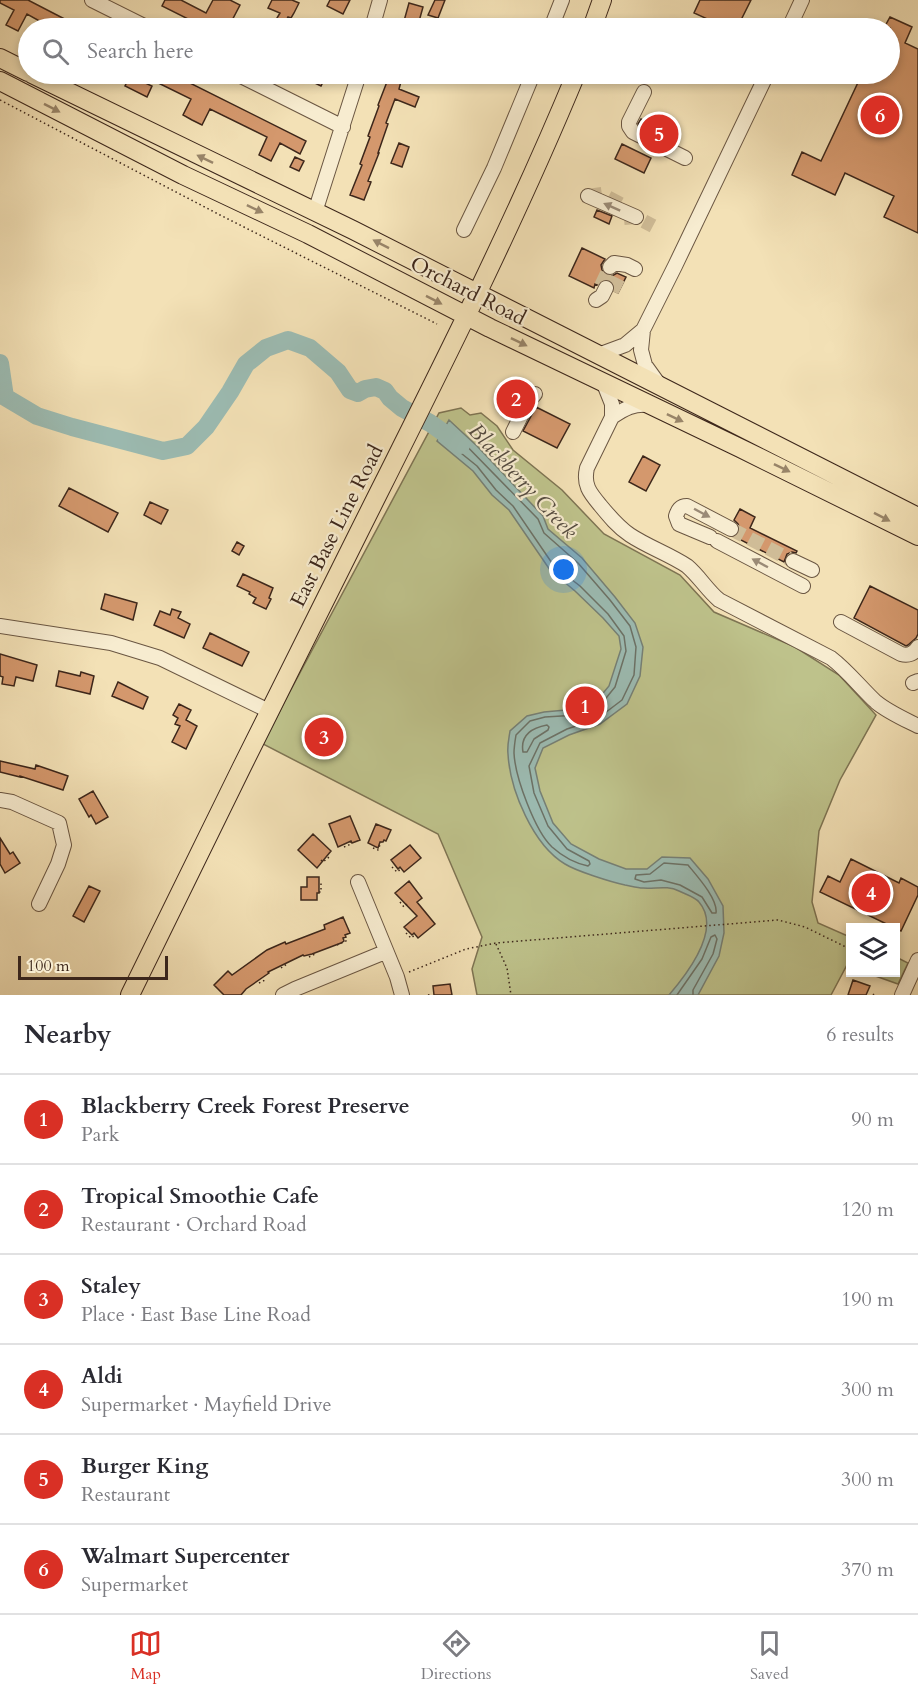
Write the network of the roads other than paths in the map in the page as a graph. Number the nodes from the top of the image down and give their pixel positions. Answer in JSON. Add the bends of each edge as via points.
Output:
{"nodes":[{"id":1,"x":92,"y":0,"type":"edge"},
{"id":2,"x":380,"y":0,"type":"edge"},
{"id":3,"x":562,"y":0,"type":"edge"},
{"id":4,"x":602,"y":0,"type":"edge"},
{"id":5,"x":802,"y":0,"type":"edge"},
{"id":6,"x":128,"y":18,"type":"edge"},
{"id":7,"x":375,"y":18,"type":"edge"},
{"id":8,"x":555,"y":18,"type":"edge"},
{"id":9,"x":596,"y":18,"type":"edge"},
{"id":10,"x":794,"y":18,"type":"edge"},
{"id":11,"x":0,"y":58,"type":"edge"},
{"id":12,"x":18,"y":67,"type":"edge"},
{"id":13,"x":0,"y":81,"type":"edge"},
{"id":14,"x":53,"y":84,"type":"edge"},
{"id":15,"x":257,"y":84,"type":"edge"},
{"id":16,"x":355,"y":84,"type":"edge"},
{"id":17,"x":529,"y":84,"type":"edge"},
{"id":18,"x":572,"y":84,"type":"edge"},
{"id":19,"x":762,"y":84,"type":"edge"},
{"id":20,"x":644,"y":92,"type":"dead end"},
{"id":21,"x":343,"y":127,"type":"junction"},
{"id":22,"x":685,"y":158,"type":"dead end"},
{"id":23,"x":588,"y":196,"type":"dead end"},
{"id":24,"x":315,"y":212,"type":"junction"},
{"id":25,"x":636,"y":217,"type":"tunnel mouth"},
{"id":26,"x":464,"y":230,"type":"dead end"},
{"id":27,"x":606,"y":289,"type":"tunnel mouth"},
{"id":28,"x":478,"y":294,"type":"junction"},
{"id":29,"x":596,"y":301,"type":"dead end"},
{"id":30,"x":467,"y":316,"type":"junction"},
{"id":31,"x":643,"y":330,"type":"junction"},
{"id":32,"x":598,"y":355,"type":"junction"},
{"id":33,"x":604,"y":384,"type":"junction"},
{"id":34,"x":660,"y":387,"type":"junction"},
{"id":35,"x":535,"y":394,"type":"dead end"},
{"id":36,"x":649,"y":405,"type":"junction"},
{"id":37,"x":612,"y":417,"type":"junction"},
{"id":38,"x":513,"y":432,"type":"dead end"},
{"id":39,"x":918,"y":517,"type":"edge"},
{"id":40,"x":731,"y":529,"type":"tunnel mouth"},
{"id":41,"x":918,"y":536,"type":"edge"},
{"id":42,"x":793,"y":561,"type":"tunnel mouth"},
{"id":43,"x":812,"y":570,"type":"dead end"},
{"id":44,"x":803,"y":586,"type":"dead end"},
{"id":45,"x":841,"y":622,"type":"dead end"},
{"id":46,"x":0,"y":626,"type":"edge"},
{"id":47,"x":918,"y":647,"type":"edge"},
{"id":48,"x":269,"y":711,"type":"junction"},
{"id":49,"x":918,"y":726,"type":"edge"},
{"id":50,"x":0,"y":800,"type":"edge"},
{"id":51,"x":358,"y":882,"type":"dead end"},
{"id":52,"x":39,"y":904,"type":"dead end"},
{"id":53,"x":384,"y":949,"type":"junction"},
{"id":54,"x":918,"y":960,"type":"edge"},
{"id":55,"x":130,"y":995,"type":"edge"},
{"id":56,"x":283,"y":995,"type":"edge"},
{"id":57,"x":402,"y":995,"type":"edge"},
{"id":58,"x":902,"y":995,"type":"edge"}],
"edges":[{"from":1,"to":6,"type":"street"},
{"from":2,"to":7,"type":"street"},
{"from":3,"to":8,"type":"street"},
{"from":4,"to":9,"type":"main road"},
{"from":5,"to":10,"type":"street"},
{"from":11,"to":12,"type":"main road","name":"Orchard Road"},
{"from":13,"to":30,"type":"main road","name":"Orchard Road","one_way":true},
{"from":24,"to":14,"type":"main road","name":"Orchard Road","one_way":true},
{"from":15,"to":21,"type":"street"},
{"from":16,"to":21,"type":"street"},
{"from":17,"to":26,"type":"street"},
{"from":18,"to":28,"type":"main road","name":"East Base Line Road"},
{"from":19,"to":31,"type":"street"},
{"from":20,"to":22,"type":"street","via":[[629,126],[633,132]]},
{"from":21,"to":24,"type":"street"},
{"from":25,"to":23,"type":"street","one_way":true},
{"from":28,"to":24,"type":"main road","name":"Orchard Road","one_way":true},
{"from":27,"to":29,"type":"street","via":[[597,294]]},
{"from":28,"to":30,"type":"main road","name":"East Base Line Road"},
{"from":28,"to":32,"type":"main road","name":"Orchard Road"},
{"from":30,"to":33,"type":"main road","name":"Orchard Road","one_way":true},
{"from":30,"to":48,"type":"main road","name":"East Base Line Road"},
{"from":31,"to":32,"type":"street","via":[[625,345]]},
{"from":31,"to":34,"type":"street","via":[[640,350]]},
{"from":32,"to":34,"type":"main road","name":"Orchard Road"},
{"from":33,"to":36,"type":"main road","name":"Orchard Road"},
{"from":33,"to":37,"type":"street","via":[[612,404]]},
{"from":34,"to":39,"type":"main road","name":"Orchard Road"},
{"from":35,"to":38,"type":"street"},
{"from":36,"to":37,"type":"street","via":[[631,406]]},
{"from":36,"to":41,"type":"main road","name":"Orchard Road","one_way":true},
{"from":37,"to":49,"type":"street","via":[[585,477],[589,493],[616,524],[687,566],[719,600],[831,658],[877,702]]},
{"from":44,"to":40,"type":"street","one_way":true,"via":[[679,524],[676,516],[680,508],[687,506]]},
{"from":42,"to":43,"type":"street"},
{"from":45,"to":47,"type":"street","via":[[901,654],[914,653]]},
{"from":46,"to":48,"type":"street","via":[[111,644],[160,658]]},
{"from":48,"to":55,"type":"main road","name":"East Base Line Road"},
{"from":50,"to":52,"type":"street","via":[[58,822],[64,844]]},
{"from":51,"to":53,"type":"street"},
{"from":53,"to":56,"type":"street"},
{"from":53,"to":57,"type":"street"},
{"from":54,"to":58,"type":"street"}]}
